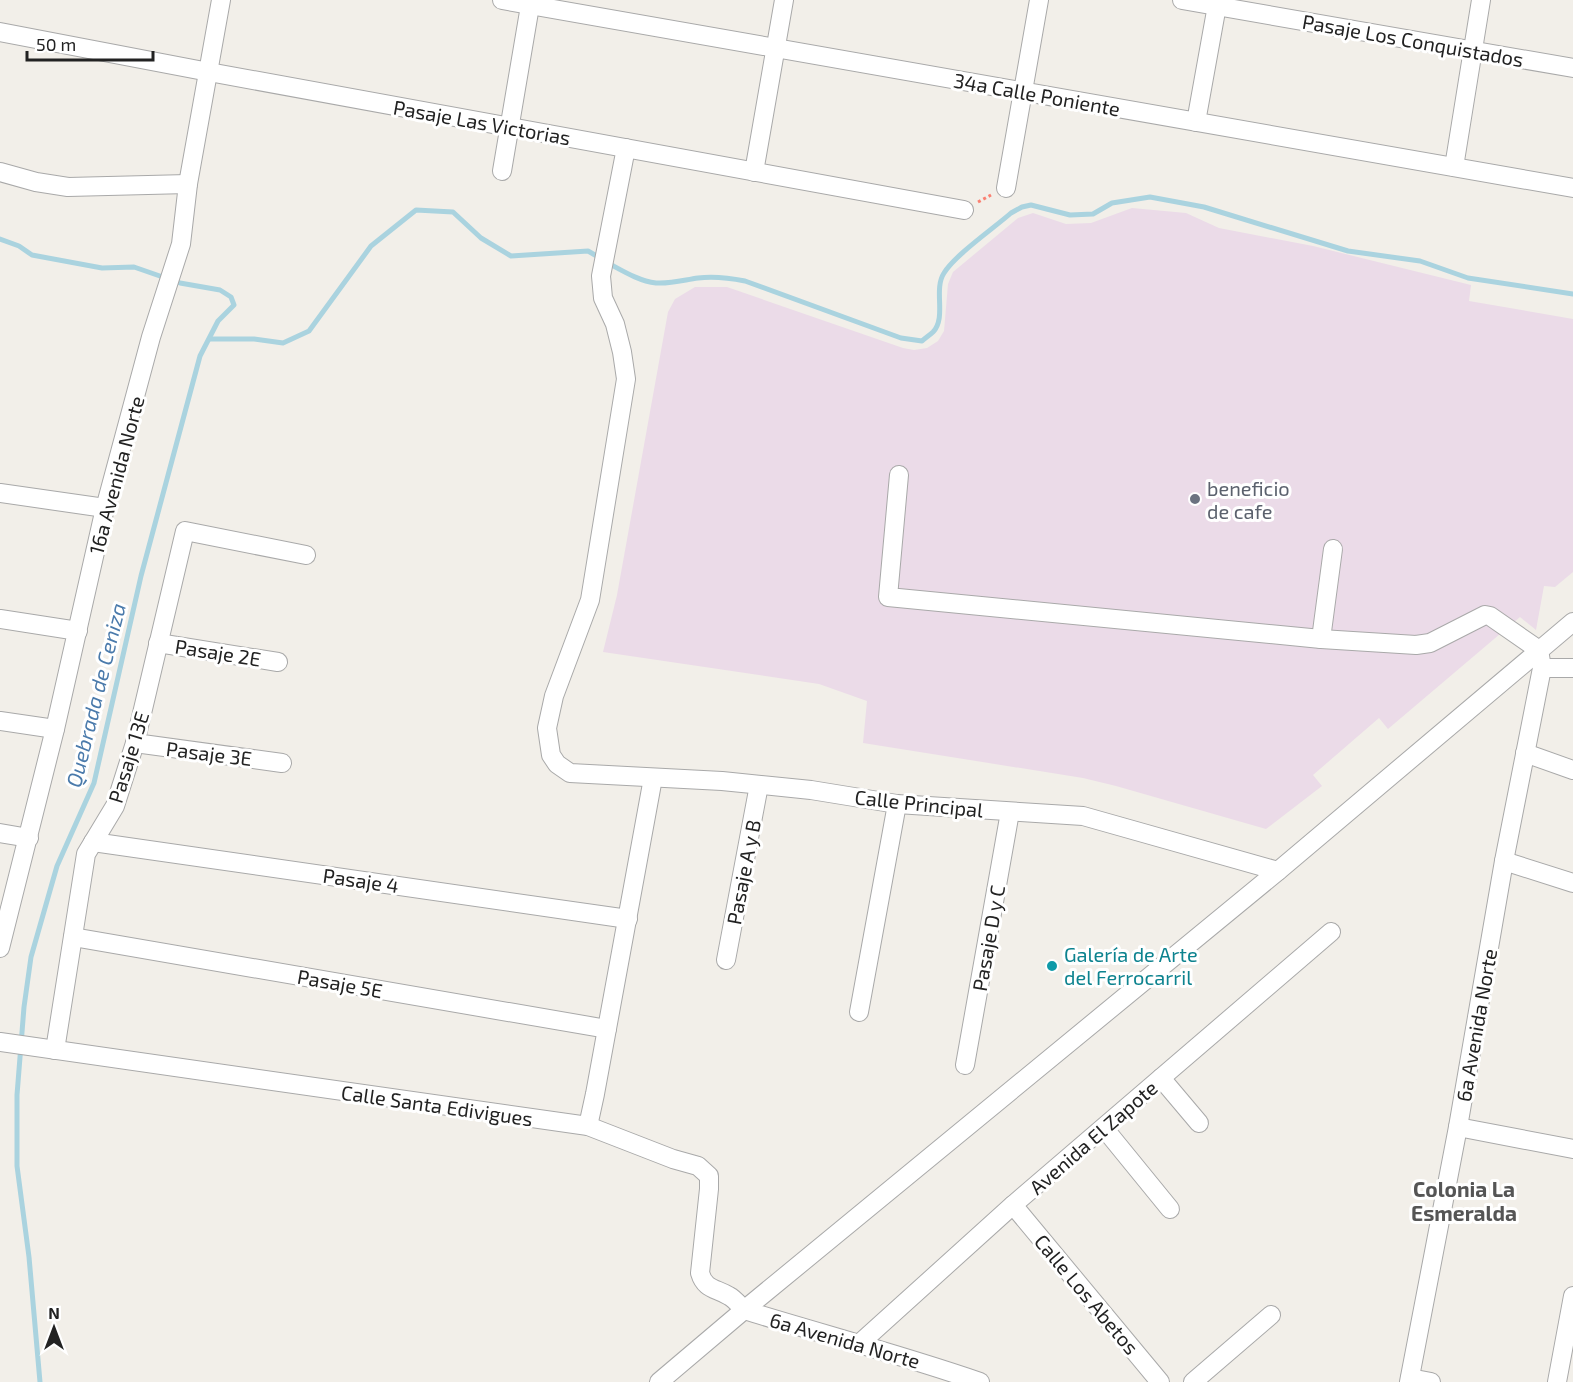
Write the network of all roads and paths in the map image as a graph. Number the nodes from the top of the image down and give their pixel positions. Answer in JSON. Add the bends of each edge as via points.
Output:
{"nodes":[{"id":1,"x":221,"y":0,"type":"edge"},
{"id":2,"x":502,"y":0,"type":"edge"},
{"id":3,"x":784,"y":0,"type":"edge"},
{"id":4,"x":1039,"y":0,"type":"edge"},
{"id":5,"x":1182,"y":0,"type":"edge"},
{"id":6,"x":1481,"y":0,"type":"edge"},
{"id":7,"x":531,"y":3,"type":"edge"},
{"id":8,"x":1217,"y":3,"type":"edge"},
{"id":9,"x":0,"y":32,"type":"edge"},
{"id":10,"x":776,"y":48,"type":"junction"},
{"id":11,"x":1473,"y":51,"type":"junction"},
{"id":12,"x":1573,"y":69,"type":"edge"},
{"id":13,"x":209,"y":72,"type":"junction"},
{"id":14,"x":1023,"y":92,"type":"junction"},
{"id":15,"x":1196,"y":122,"type":"junction"},
{"id":16,"x":509,"y":127,"type":"junction"},
{"id":17,"x":626,"y":148,"type":"junction"},
{"id":18,"x":1454,"y":167,"type":"junction"},
{"id":19,"x":502,"y":171,"type":"dead end"},
{"id":20,"x":0,"y":172,"type":"edge"},
{"id":21,"x":754,"y":172,"type":"junction"},
{"id":22,"x":188,"y":184,"type":"junction"},
{"id":23,"x":1006,"y":188,"type":"joint"},
{"id":24,"x":1573,"y":188,"type":"edge"},
{"id":25,"x":964,"y":210,"type":"joint"},
{"id":26,"x":899,"y":475,"type":"dead end"},
{"id":27,"x":0,"y":493,"type":"edge"},
{"id":28,"x":105,"y":508,"type":"junction"},
{"id":29,"x":1333,"y":549,"type":"dead end"},
{"id":30,"x":306,"y":555,"type":"dead end"},
{"id":31,"x":0,"y":619,"type":"edge"},
{"id":32,"x":1573,"y":621,"type":"edge"},
{"id":33,"x":78,"y":632,"type":"junction"},
{"id":34,"x":1321,"y":639,"type":"junction"},
{"id":35,"x":158,"y":643,"type":"junction"},
{"id":36,"x":1539,"y":650,"type":"junction"},
{"id":37,"x":278,"y":662,"type":"dead end"},
{"id":38,"x":1542,"y":668,"type":"junction"},
{"id":39,"x":1573,"y":668,"type":"edge"},
{"id":40,"x":0,"y":721,"type":"edge"},
{"id":41,"x":55,"y":729,"type":"junction"},
{"id":42,"x":135,"y":743,"type":"junction"},
{"id":43,"x":1525,"y":753,"type":"junction"},
{"id":44,"x":282,"y":763,"type":"dead end"},
{"id":45,"x":1573,"y":770,"type":"edge"},
{"id":46,"x":653,"y":778,"type":"junction"},
{"id":47,"x":759,"y":785,"type":"junction"},
{"id":48,"x":897,"y":804,"type":"junction"},
{"id":49,"x":1010,"y":812,"type":"junction"},
{"id":50,"x":0,"y":833,"type":"edge"},
{"id":51,"x":29,"y":838,"type":"junction"},
{"id":52,"x":93,"y":842,"type":"junction"},
{"id":53,"x":1504,"y":861,"type":"junction"},
{"id":54,"x":1278,"y":871,"type":"junction"},
{"id":55,"x":1573,"y":883,"type":"edge"},
{"id":56,"x":628,"y":919,"type":"junction"},
{"id":57,"x":1331,"y":932,"type":"dead end"},
{"id":58,"x":73,"y":937,"type":"junction"},
{"id":59,"x":1,"y":938,"type":"edge"},
{"id":60,"x":726,"y":960,"type":"dead end"},
{"id":61,"x":859,"y":1012,"type":"dead end"},
{"id":62,"x":607,"y":1029,"type":"junction"},
{"id":63,"x":0,"y":1042,"type":"edge"},
{"id":64,"x":55,"y":1050,"type":"junction"},
{"id":65,"x":965,"y":1065,"type":"dead end"},
{"id":66,"x":1161,"y":1078,"type":"junction"},
{"id":67,"x":1199,"y":1123,"type":"dead end"},
{"id":68,"x":588,"y":1126,"type":"junction"},
{"id":69,"x":1458,"y":1127,"type":"junction"},
{"id":70,"x":1104,"y":1128,"type":"junction"},
{"id":71,"x":1573,"y":1149,"type":"edge"},
{"id":72,"x":1013,"y":1205,"type":"junction"},
{"id":73,"x":1170,"y":1209,"type":"dead end"},
{"id":74,"x":1573,"y":1296,"type":"edge"},
{"id":75,"x":744,"y":1310,"type":"junction"},
{"id":76,"x":1271,"y":1315,"type":"dead end"},
{"id":77,"x":858,"y":1345,"type":"junction"},
{"id":78,"x":1409,"y":1380,"type":"edge"},
{"id":79,"x":659,"y":1382,"type":"edge"},
{"id":80,"x":980,"y":1382,"type":"edge"},
{"id":81,"x":1160,"y":1382,"type":"edge"},
{"id":82,"x":1193,"y":1382,"type":"edge"},
{"id":83,"x":1431,"y":1382,"type":"edge"},
{"id":84,"x":1557,"y":1382,"type":"edge"}],
"edges":[{"from":1,"to":13,"type":"street","name":"16a Avenida Norte"},
{"from":2,"to":7,"type":"street","name":"34a Calle Poniente"},
{"from":3,"to":10,"type":"street"},
{"from":4,"to":14,"type":"street"},
{"from":5,"to":8,"type":"street","name":"Pasaje Los Conquistados"},
{"from":6,"to":11,"type":"street"},
{"from":7,"to":10,"type":"street","name":"34a Calle Poniente"},
{"from":7,"to":16,"type":"street"},
{"from":8,"to":11,"type":"street","name":"Pasaje Los Conquistados"},
{"from":8,"to":15,"type":"street"},
{"from":9,"to":13,"type":"street","name":"Pasaje Las Victorias"},
{"from":10,"to":14,"type":"street","name":"34a Calle Poniente"},
{"from":10,"to":21,"type":"street"},
{"from":11,"to":12,"type":"street","name":"Pasaje Los Conquistados"},
{"from":11,"to":18,"type":"street"},
{"from":13,"to":16,"type":"street","name":"Pasaje Las Victorias"},
{"from":13,"to":22,"type":"street","name":"16a Avenida Norte"},
{"from":14,"to":15,"type":"street","name":"34a Calle Poniente"},
{"from":14,"to":23,"type":"street"},
{"from":15,"to":18,"type":"street","name":"34a Calle Poniente"},
{"from":16,"to":17,"type":"street","name":"Pasaje Las Victorias"},
{"from":16,"to":19,"type":"street"},
{"from":17,"to":21,"type":"street","name":"Pasaje Las Victorias"},
{"from":17,"to":46,"type":"street","name":"Calle Principal","via":[[601,276],[603,298],[615,324],[626,379],[590,600],[554,696],[547,728],[551,755],[570,772]]},
{"from":18,"to":24,"type":"street","name":"34a Calle Poniente"},
{"from":20,"to":22,"type":"street","via":[[68,187]]},
{"from":21,"to":25,"type":"street","name":"Pasaje Las Victorias"},
{"from":22,"to":28,"type":"street","name":"16a Avenida Norte","via":[[178,257],[164,293]]},
{"from":23,"to":25,"type":"path"},
{"from":26,"to":34,"type":"street","via":[[888,597]]},
{"from":27,"to":28,"type":"street"},
{"from":28,"to":33,"type":"street","name":"16a Avenida Norte"},
{"from":29,"to":34,"type":"street"},
{"from":30,"to":35,"type":"street","name":"Pasaje 13E","via":[[185,531]]},
{"from":31,"to":33,"type":"street"},
{"from":32,"to":36,"type":"street"},
{"from":33,"to":41,"type":"street","name":"16a Avenida Norte"},
{"from":34,"to":36,"type":"street","via":[[1424,644],[1485,615]]},
{"from":35,"to":37,"type":"street","name":"Pasaje 2E"},
{"from":35,"to":42,"type":"street","name":"Pasaje 13E"},
{"from":36,"to":38,"type":"street"},
{"from":36,"to":54,"type":"street"},
{"from":38,"to":39,"type":"street"},
{"from":38,"to":43,"type":"street","name":"6a Avenida Norte"},
{"from":40,"to":41,"type":"street"},
{"from":41,"to":51,"type":"street","name":"16a Avenida Norte"},
{"from":42,"to":44,"type":"street","name":"Pasaje 3E"},
{"from":42,"to":52,"type":"street","name":"Pasaje 13E","via":[[115,806]]},
{"from":43,"to":45,"type":"street"},
{"from":43,"to":53,"type":"street","name":"6a Avenida Norte"},
{"from":46,"to":47,"type":"street","name":"Calle Principal"},
{"from":46,"to":56,"type":"street"},
{"from":47,"to":48,"type":"street","name":"Calle Principal"},
{"from":47,"to":60,"type":"street","name":"Pasaje A y B"},
{"from":48,"to":49,"type":"street","name":"Calle Principal"},
{"from":48,"to":61,"type":"street"},
{"from":49,"to":54,"type":"street","name":"Calle Principal","via":[[1083,816]]},
{"from":49,"to":65,"type":"street","name":"Pasaje D y C"},
{"from":50,"to":51,"type":"street"},
{"from":51,"to":59,"type":"street","name":"16a Avenida Norte"},
{"from":52,"to":56,"type":"street","name":"Pasaje 4"},
{"from":52,"to":58,"type":"street","name":"Pasaje 13E","via":[[86,854]]},
{"from":53,"to":55,"type":"street"},
{"from":53,"to":69,"type":"street","name":"6a Avenida Norte"},
{"from":54,"to":75,"type":"street"},
{"from":56,"to":62,"type":"street"},
{"from":57,"to":66,"type":"street","name":"Avenida El Zapote"},
{"from":58,"to":62,"type":"street","name":"Pasaje 5E"},
{"from":58,"to":64,"type":"street","name":"Pasaje 13E"},
{"from":62,"to":68,"type":"street"},
{"from":63,"to":64,"type":"street","name":"Calle Santa Edivigues"},
{"from":64,"to":68,"type":"street","name":"Calle Santa Edivigues"},
{"from":66,"to":67,"type":"street"},
{"from":66,"to":70,"type":"street","name":"Avenida El Zapote"},
{"from":68,"to":75,"type":"street","name":"Calle Santa Edivigues","via":[[704,1170],[710,1180],[702,1282],[732,1298]]},
{"from":69,"to":71,"type":"street"},
{"from":69,"to":78,"type":"street","name":"6a Avenida Norte"},
{"from":70,"to":72,"type":"street","name":"Avenida El Zapote"},
{"from":70,"to":73,"type":"street"},
{"from":72,"to":77,"type":"street","name":"Avenida El Zapote"},
{"from":72,"to":81,"type":"street","name":"Calle Los Abetos"},
{"from":74,"to":84,"type":"street"},
{"from":75,"to":77,"type":"street","name":"6a Avenida Norte"},
{"from":75,"to":79,"type":"street"},
{"from":76,"to":82,"type":"street"},
{"from":77,"to":80,"type":"street","name":"6a Avenida Norte"},
{"from":78,"to":83,"type":"street"}]}
